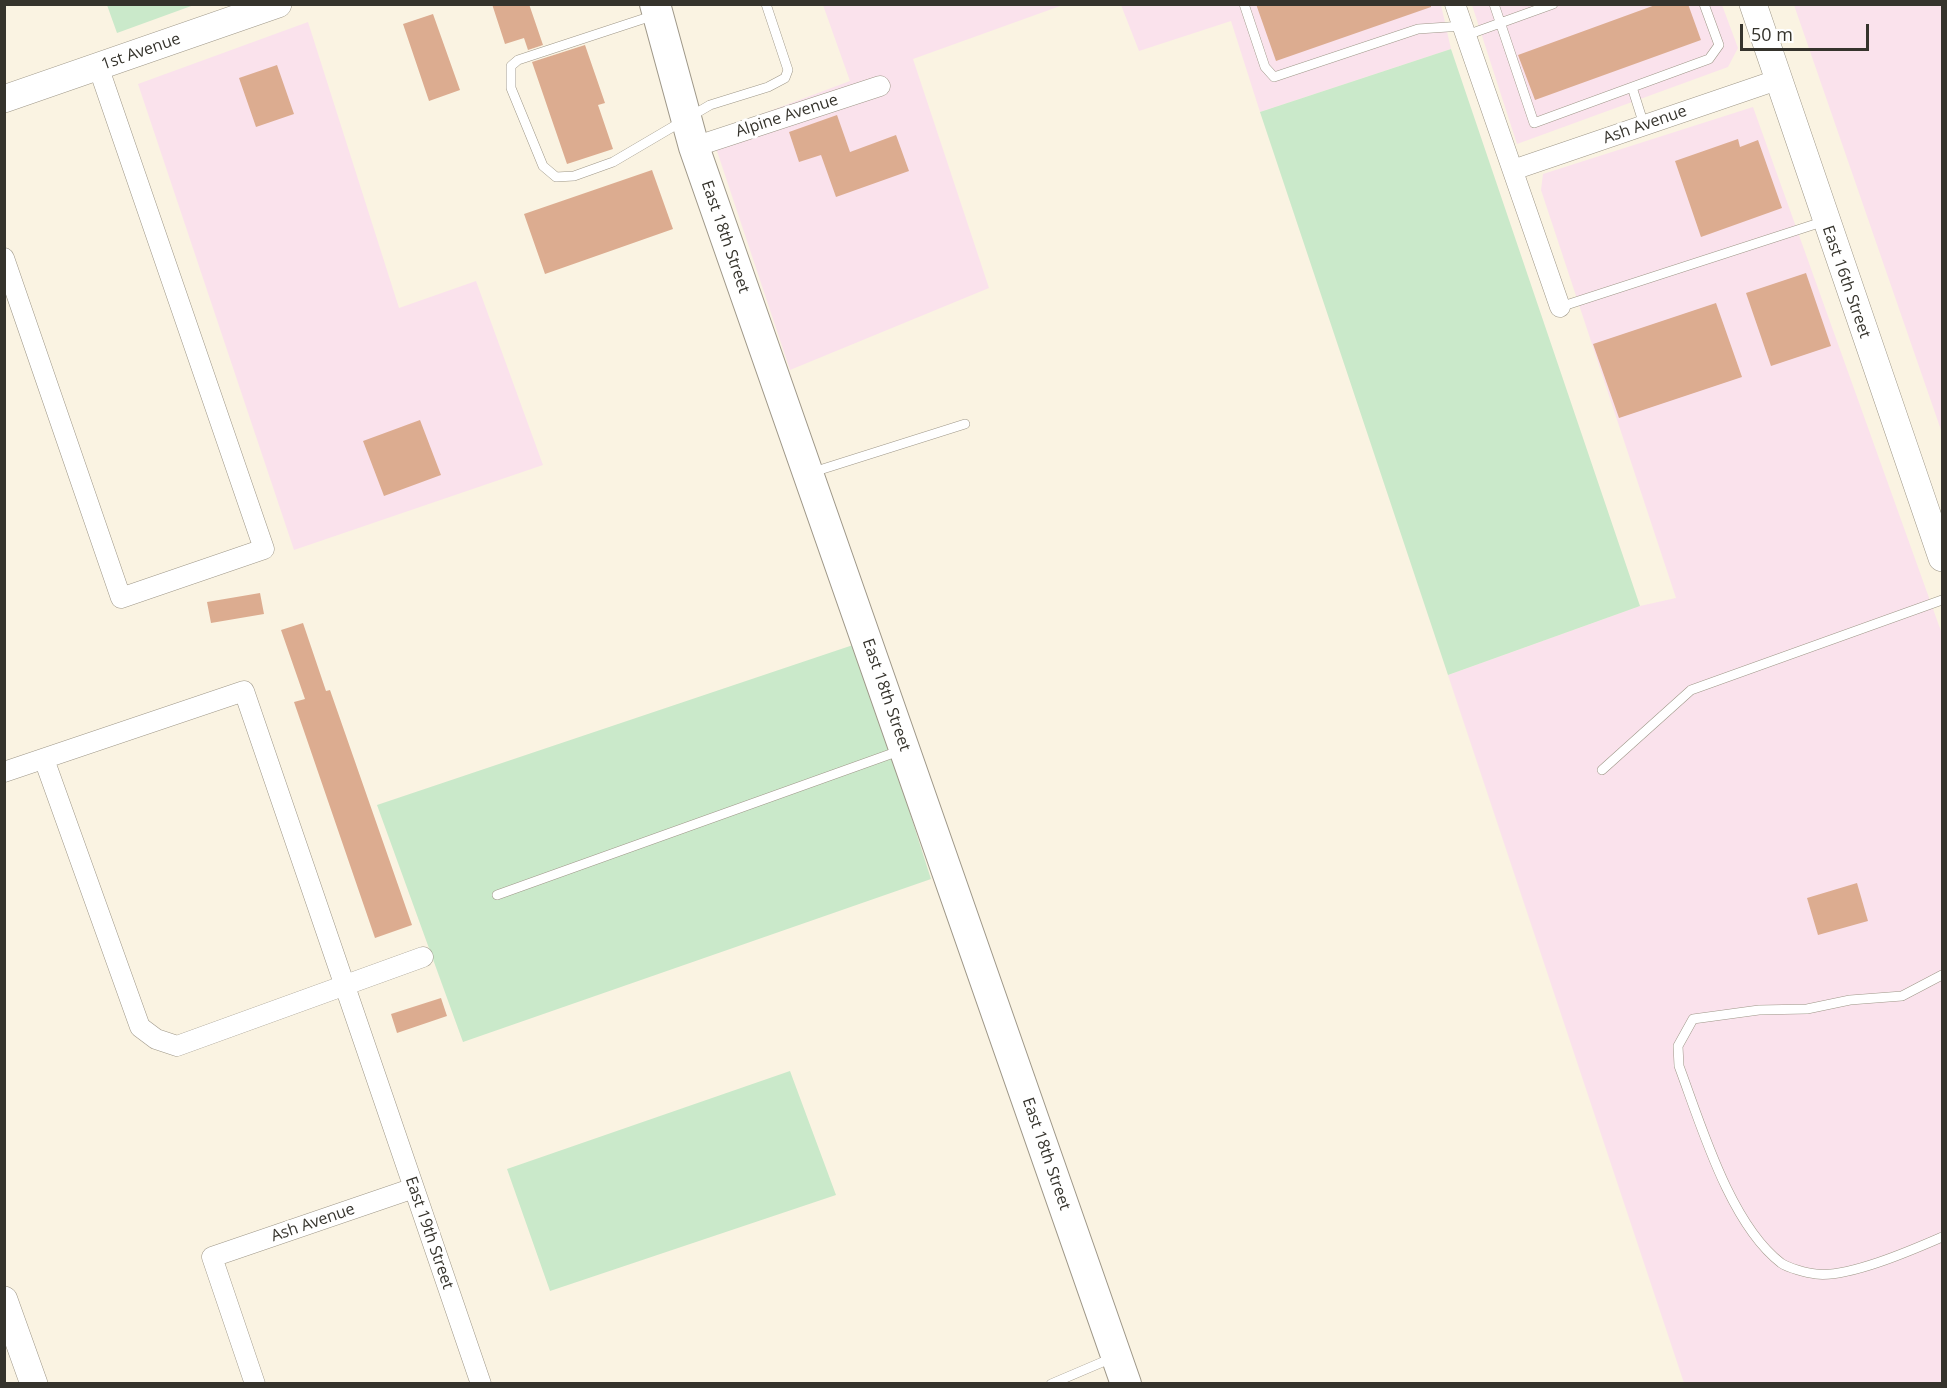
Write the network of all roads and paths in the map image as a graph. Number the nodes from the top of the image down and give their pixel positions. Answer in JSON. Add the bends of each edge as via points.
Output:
{"nodes":[{"id":1,"x":278,"y":4,"type":"edge"},
{"id":2,"x":766,"y":4,"type":"edge"},
{"id":3,"x":1244,"y":4,"type":"edge"},
{"id":4,"x":1455,"y":4,"type":"edge"},
{"id":5,"x":1494,"y":4,"type":"edge"},
{"id":6,"x":1552,"y":4,"type":"edge"},
{"id":7,"x":1704,"y":4,"type":"edge"},
{"id":8,"x":1753,"y":4,"type":"edge"},
{"id":9,"x":656,"y":10,"type":"edge"},
{"id":10,"x":1500,"y":23,"type":"junction"},
{"id":11,"x":1465,"y":31,"type":"junction"},
{"id":12,"x":98,"y":66,"type":"junction"},
{"id":13,"x":1777,"y":80,"type":"junction"},
{"id":14,"x":880,"y":86,"type":"dead end"},
{"id":15,"x":1632,"y":87,"type":"junction"},
{"id":16,"x":4,"y":99,"type":"edge"},
{"id":17,"x":1644,"y":125,"type":"junction"},
{"id":18,"x":690,"y":134,"type":"junction"},
{"id":19,"x":1513,"y":170,"type":"junction"},
{"id":20,"x":1825,"y":221,"type":"junction"},
{"id":21,"x":4,"y":258,"type":"edge"},
{"id":22,"x":1560,"y":307,"type":"joint"},
{"id":23,"x":965,"y":424,"type":"dead end"},
{"id":24,"x":808,"y":473,"type":"junction"},
{"id":25,"x":1940,"y":540,"type":"edge"},
{"id":26,"x":1942,"y":600,"type":"edge"},
{"id":27,"x":904,"y":749,"type":"junction"},
{"id":28,"x":44,"y":759,"type":"junction"},
{"id":29,"x":1602,"y":770,"type":"dead end"},
{"id":30,"x":4,"y":772,"type":"edge"},
{"id":31,"x":497,"y":895,"type":"dead end"},
{"id":32,"x":423,"y":957,"type":"dead end"},
{"id":33,"x":1942,"y":975,"type":"edge"},
{"id":34,"x":344,"y":986,"type":"junction"},
{"id":35,"x":414,"y":1188,"type":"junction"},
{"id":36,"x":1942,"y":1237,"type":"edge"},
{"id":37,"x":4,"y":1299,"type":"edge"},
{"id":38,"x":1121,"y":1370,"type":"edge"},
{"id":39,"x":34,"y":1383,"type":"edge"},
{"id":40,"x":255,"y":1383,"type":"edge"},
{"id":41,"x":481,"y":1383,"type":"edge"},
{"id":42,"x":1051,"y":1383,"type":"edge"}],
"edges":[{"from":1,"to":12,"type":"street","name":"1st Avenue"},
{"from":2,"to":18,"type":"lane","via":[[788,70],[785,78],[710,105]]},
{"from":3,"to":11,"type":"lane","via":[[1266,67],[1274,77],[1418,29]]},
{"from":4,"to":11,"type":"street"},
{"from":5,"to":10,"type":"lane"},
{"from":6,"to":10,"type":"lane"},
{"from":7,"to":15,"type":"lane","via":[[1719,45],[1708,59]]},
{"from":8,"to":13,"type":"street","name":"East 16th Street"},
{"from":9,"to":18,"type":"main road","name":"East 18th Street"},
{"from":9,"to":18,"type":"lane","via":[[518,60],[511,66],[511,88],[543,166],[556,177],[574,176]]},
{"from":10,"to":11,"type":"lane"},
{"from":10,"to":15,"type":"lane","via":[[1534,123]]},
{"from":11,"to":19,"type":"street"},
{"from":12,"to":16,"type":"street","name":"1st Avenue"},
{"from":12,"to":21,"type":"street","via":[[264,549],[121,598]]},
{"from":13,"to":17,"type":"street","name":"Ash Avenue"},
{"from":13,"to":20,"type":"street","name":"East 16th Street"},
{"from":14,"to":18,"type":"street","name":"Alpine Avenue"},
{"from":15,"to":17,"type":"lane"},
{"from":17,"to":19,"type":"street","name":"Ash Avenue"},
{"from":18,"to":24,"type":"main road","name":"East 18th Street"},
{"from":19,"to":22,"type":"street"},
{"from":20,"to":22,"type":"lane"},
{"from":20,"to":25,"type":"street","name":"East 16th Street"},
{"from":23,"to":24,"type":"lane"},
{"from":24,"to":27,"type":"main road","name":"East 18th Street"},
{"from":26,"to":29,"type":"lane","via":[[1691,690]]},
{"from":27,"to":31,"type":"lane"},
{"from":27,"to":38,"type":"main road","name":"East 18th Street"},
{"from":28,"to":30,"type":"street"},
{"from":28,"to":34,"type":"street","via":[[140,1027],[156,1040],[177,1046]]},
{"from":28,"to":34,"type":"street","name":"East 19th Street","via":[[244,691]]},
{"from":32,"to":34,"type":"street"},
{"from":33,"to":36,"type":"lane","via":[[1902,996],[1693,1019],[1678,1046],[1679,1066],[1721,1179],[1755,1234],[1782,1264],[1816,1274],[1857,1269]]},
{"from":34,"to":35,"type":"street","name":"East 19th Street"},
{"from":35,"to":40,"type":"street","name":"Ash Avenue","via":[[212,1257]]},
{"from":35,"to":41,"type":"street","name":"East 19th Street"},
{"from":37,"to":39,"type":"street"},
{"from":38,"to":42,"type":"lane"}]}
